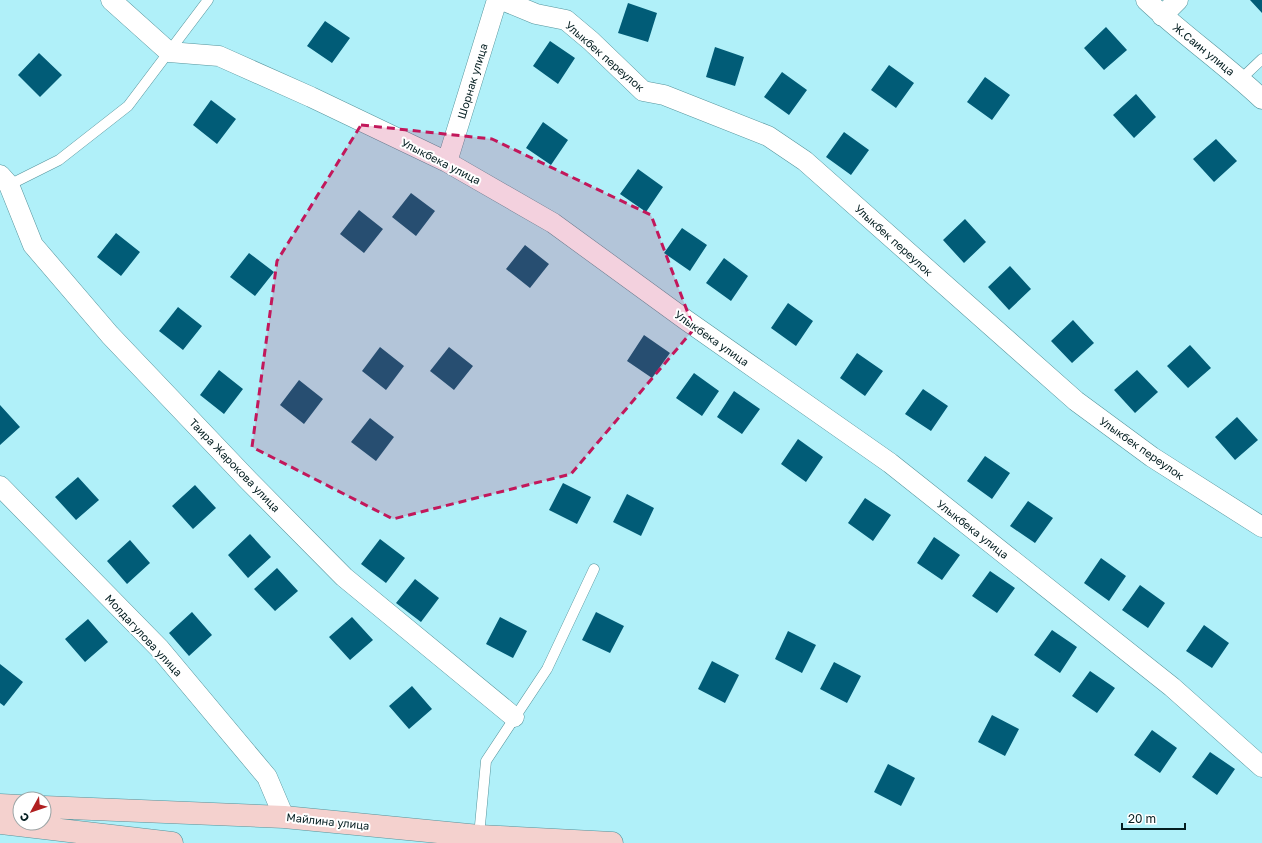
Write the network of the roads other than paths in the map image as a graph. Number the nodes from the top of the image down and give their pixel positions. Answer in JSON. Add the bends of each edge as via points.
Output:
{"nodes":[{"id":1,"x":111,"y":0,"type":"edge"},
{"id":2,"x":208,"y":0,"type":"edge"},
{"id":3,"x":497,"y":0,"type":"edge"},
{"id":4,"x":502,"y":0,"type":"edge"},
{"id":5,"x":1146,"y":0,"type":"edge"},
{"id":6,"x":1178,"y":0,"type":"edge"},
{"id":7,"x":1162,"y":16,"type":"junction"},
{"id":8,"x":169,"y":52,"type":"junction"},
{"id":9,"x":1262,"y":59,"type":"edge"},
{"id":10,"x":1242,"y":79,"type":"junction"},
{"id":11,"x":1262,"y":99,"type":"edge"},
{"id":12,"x":447,"y":162,"type":"junction"},
{"id":13,"x":4,"y":180,"type":"edge"},
{"id":14,"x":0,"y":486,"type":"edge"},
{"id":15,"x":1262,"y":527,"type":"edge"},
{"id":16,"x":594,"y":569,"type":"dead end"},
{"id":17,"x":514,"y":717,"type":"junction"},
{"id":18,"x":1262,"y":767,"type":"edge"},
{"id":19,"x":0,"y":805,"type":"edge"},
{"id":20,"x":12,"y":806,"type":"edge"},
{"id":21,"x":52,"y":807,"type":"edge"},
{"id":22,"x":284,"y":817,"type":"junction"},
{"id":23,"x":0,"y":824,"type":"edge"},
{"id":24,"x":479,"y":836,"type":"junction"},
{"id":25,"x":172,"y":843,"type":"edge"},
{"id":26,"x":612,"y":843,"type":"edge"}],
"edges":[{"from":1,"to":8,"type":"street"},
{"from":2,"to":8,"type":"lane"},
{"from":3,"to":12,"type":"street","name":"Шорнак улица"},
{"from":4,"to":15,"type":"street","name":"Улыкбек переулок","via":[[536,14],[566,20],[643,91],[664,95],[768,136],[805,161],[1076,401],[1152,457]]},
{"from":5,"to":7,"type":"street","name":"Ж.Саин улица"},
{"from":6,"to":7,"type":"street"},
{"from":7,"to":10,"type":"street","name":"Ж.Саин улица"},
{"from":8,"to":12,"type":"street","name":"Улыкбека улица","via":[[219,56]]},
{"from":8,"to":13,"type":"lane","via":[[128,106],[60,160]]},
{"from":9,"to":10,"type":"lane"},
{"from":10,"to":11,"type":"street","name":"Ж.Саин улица"},
{"from":12,"to":18,"type":"street","name":"Улыкбека улица","via":[[553,223],[890,463],[1172,687]]},
{"from":13,"to":17,"type":"street","name":"Таира Жарокова улица","via":[[33,245],[121,346],[248,480],[344,577]]},
{"from":14,"to":22,"type":"street","name":"Молдагулова улица","via":[[159,648],[267,777]]},
{"from":16,"to":17,"type":"lane","via":[[547,669]]},
{"from":17,"to":24,"type":"lane","via":[[486,761]]},
{"from":19,"to":20,"type":"street"},
{"from":21,"to":22,"type":"street","name":"Майлина улица"},
{"from":22,"to":24,"type":"street","name":"Майлина улица"},
{"from":23,"to":25,"type":"street"},
{"from":24,"to":26,"type":"street","name":"Майлина улица"}]}
